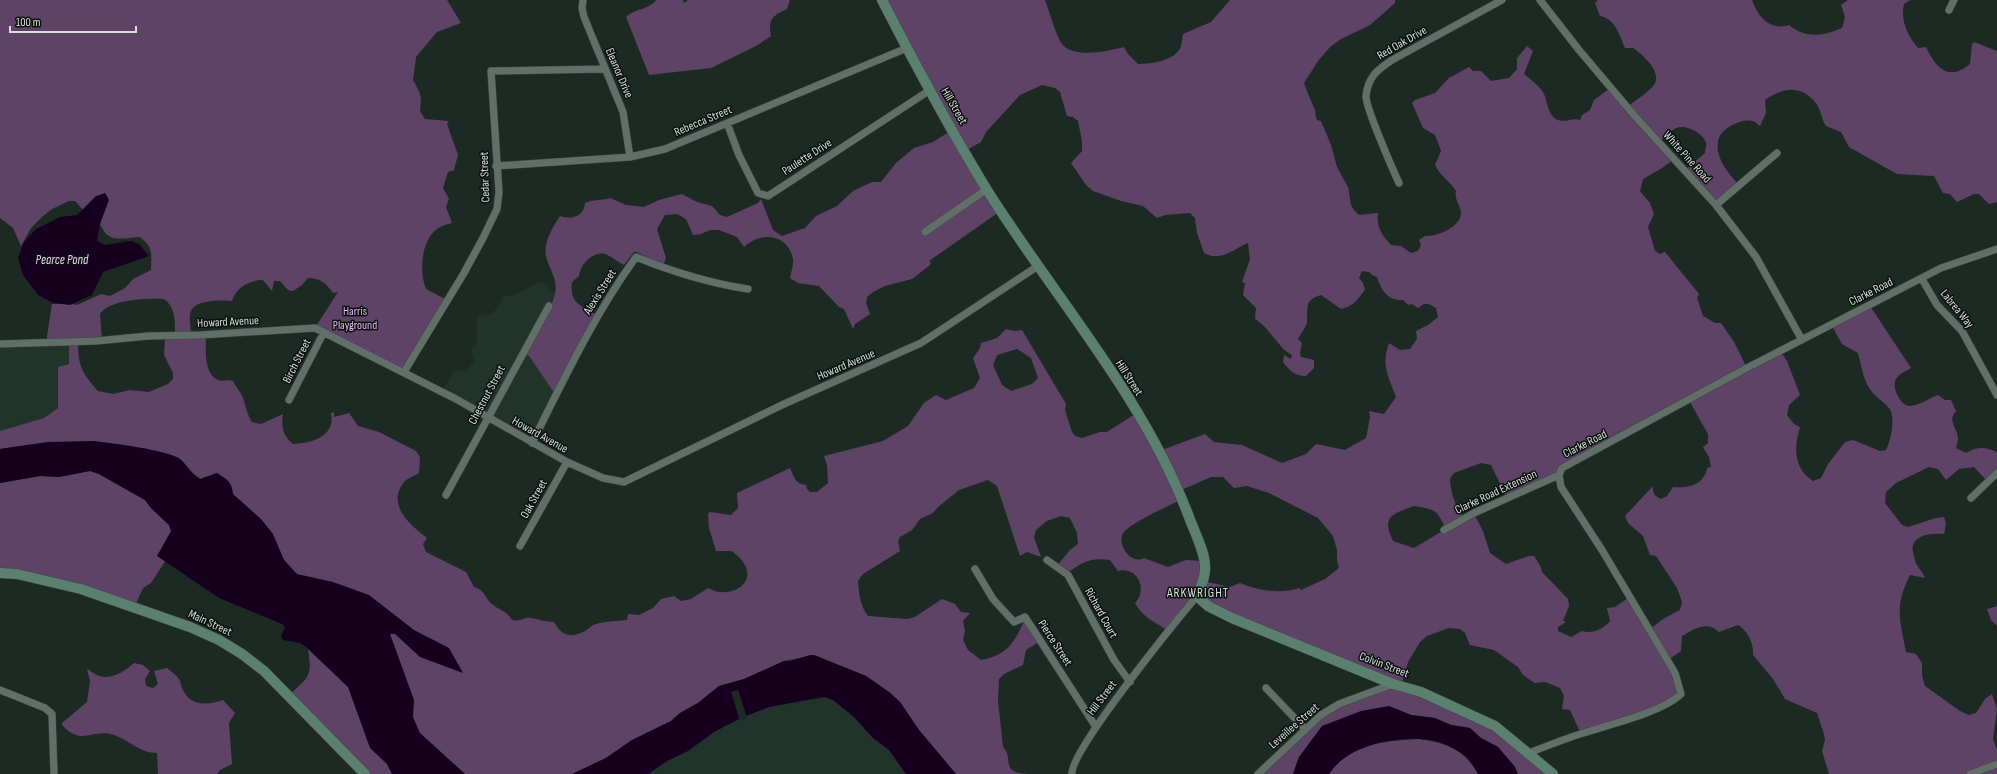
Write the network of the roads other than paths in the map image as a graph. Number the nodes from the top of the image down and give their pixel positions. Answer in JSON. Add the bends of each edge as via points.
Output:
{"nodes":[{"id":1,"x":583,"y":0,"type":"edge"},
{"id":2,"x":882,"y":0,"type":"edge"},
{"id":3,"x":1502,"y":0,"type":"edge"},
{"id":4,"x":1540,"y":0,"type":"edge"},
{"id":5,"x":1954,"y":0,"type":"edge"},
{"id":6,"x":1949,"y":10,"type":"dead end"},
{"id":7,"x":906,"y":48,"type":"junction"},
{"id":8,"x":604,"y":68,"type":"junction"},
{"id":9,"x":930,"y":90,"type":"junction"},
{"id":10,"x":727,"y":123,"type":"junction"},
{"id":11,"x":1777,"y":153,"type":"dead end"},
{"id":12,"x":630,"y":157,"type":"junction"},
{"id":13,"x":496,"y":166,"type":"junction"},
{"id":14,"x":1399,"y":184,"type":"dead end"},
{"id":15,"x":987,"y":189,"type":"junction"},
{"id":16,"x":1716,"y":205,"type":"junction"},
{"id":17,"x":925,"y":232,"type":"dead end"},
{"id":18,"x":1997,"y":249,"type":"edge"},
{"id":19,"x":1038,"y":266,"type":"junction"},
{"id":20,"x":1922,"y":279,"type":"junction"},
{"id":21,"x":748,"y":289,"type":"dead end"},
{"id":22,"x":549,"y":306,"type":"dead end"},
{"id":23,"x":324,"y":332,"type":"junction"},
{"id":24,"x":1802,"y":340,"type":"junction"},
{"id":25,"x":0,"y":344,"type":"edge"},
{"id":26,"x":404,"y":372,"type":"junction"},
{"id":27,"x":1997,"y":395,"type":"edge"},
{"id":28,"x":289,"y":400,"type":"dead end"},
{"id":29,"x":488,"y":418,"type":"junction"},
{"id":30,"x":532,"y":443,"type":"junction"},
{"id":31,"x":567,"y":462,"type":"junction"},
{"id":32,"x":1997,"y":473,"type":"edge"},
{"id":33,"x":1559,"y":475,"type":"junction"},
{"id":34,"x":446,"y":495,"type":"dead end"},
{"id":35,"x":1971,"y":498,"type":"dead end"},
{"id":36,"x":1444,"y":530,"type":"dead end"},
{"id":37,"x":520,"y":546,"type":"dead end"},
{"id":38,"x":1047,"y":560,"type":"dead end"},
{"id":39,"x":975,"y":569,"type":"dead end"},
{"id":40,"x":0,"y":573,"type":"edge"},
{"id":41,"x":1197,"y":596,"type":"junction"},
{"id":42,"x":1130,"y":682,"type":"junction"},
{"id":43,"x":1393,"y":684,"type":"junction"},
{"id":44,"x":1266,"y":688,"type":"dead end"},
{"id":45,"x":0,"y":690,"type":"edge"},
{"id":46,"x":1096,"y":727,"type":"junction"},
{"id":47,"x":1305,"y":729,"type":"junction"},
{"id":48,"x":1529,"y":753,"type":"junction"},
{"id":49,"x":1997,"y":764,"type":"edge"},
{"id":50,"x":54,"y":774,"type":"edge"},
{"id":51,"x":365,"y":774,"type":"edge"},
{"id":52,"x":1072,"y":774,"type":"edge"},
{"id":53,"x":1258,"y":774,"type":"edge"},
{"id":54,"x":1553,"y":774,"type":"edge"},
{"id":55,"x":1970,"y":774,"type":"edge"}],
"edges":[{"from":1,"to":8,"type":"street","name":"Eleanor Drive","via":[[584,17]]},
{"from":2,"to":7,"type":"street","name":"Hill Street"},
{"from":3,"to":14,"type":"street","name":"Red Oak Drive","via":[[1392,60],[1376,71],[1369,83],[1366,98]]},
{"from":4,"to":16,"type":"street","name":"White Pine Road","via":[[1618,97]]},
{"from":5,"to":6,"type":"street"},
{"from":7,"to":9,"type":"street","name":"Hill Street"},
{"from":7,"to":10,"type":"street","name":"Rebecca Street"},
{"from":8,"to":12,"type":"street","name":"Eleanor Drive","via":[[623,112]]},
{"from":8,"to":13,"type":"street","name":"Cedar Street","via":[[491,71]]},
{"from":9,"to":10,"type":"street","name":"Paulette Drive","via":[[768,196],[758,193]]},
{"from":9,"to":15,"type":"street","name":"Hill Street"},
{"from":10,"to":12,"type":"street","name":"Rebecca Street","via":[[665,149]]},
{"from":11,"to":16,"type":"street"},
{"from":12,"to":13,"type":"street","name":"Rebecca Street"},
{"from":13,"to":26,"type":"street","name":"Cedar Street","via":[[499,192],[497,209],[464,273]]},
{"from":15,"to":17,"type":"street"},
{"from":15,"to":19,"type":"street","name":"Hill Street"},
{"from":16,"to":24,"type":"street","name":"White Pine Road","via":[[1756,257]]},
{"from":18,"to":20,"type":"street","name":"Clarke Road","via":[[1941,268]]},
{"from":19,"to":31,"type":"street","name":"Howard Avenue","via":[[921,343],[784,404],[624,482],[603,478]]},
{"from":19,"to":41,"type":"street","name":"Hill Street","via":[[1124,393],[1154,442],[1178,489],[1205,566]]},
{"from":20,"to":24,"type":"street","name":"Clarke Road"},
{"from":20,"to":27,"type":"street","name":"Labrea Way","via":[[1937,305],[1962,331]]},
{"from":21,"to":30,"type":"street","name":"Alexis Street","via":[[715,284],[636,257],[614,287],[591,327]]},
{"from":22,"to":29,"type":"street","name":"Chestnut Street"},
{"from":23,"to":25,"type":"street","name":"Howard Avenue","via":[[315,328]]},
{"from":23,"to":26,"type":"street","name":"Howard Avenue"},
{"from":23,"to":28,"type":"street","name":"Birch Street"},
{"from":24,"to":33,"type":"street","name":"Clarke Road","via":[[1576,460],[1562,468]]},
{"from":26,"to":29,"type":"street","name":"Howard Avenue"},
{"from":29,"to":30,"type":"street","name":"Howard Avenue"},
{"from":29,"to":34,"type":"street","name":"Chestnut Street"},
{"from":30,"to":31,"type":"street","name":"Howard Avenue"},
{"from":31,"to":37,"type":"street","name":"Oak Street"},
{"from":32,"to":35,"type":"street"},
{"from":33,"to":36,"type":"street","name":"Clarke Road Extension","via":[[1474,512]]},
{"from":33,"to":48,"type":"street","name":"Clarke Road","via":[[1561,487],[1676,673],[1682,694],[1675,701]]},
{"from":38,"to":42,"type":"street","name":"Richard Court","via":[[1068,575],[1114,660]]},
{"from":39,"to":46,"type":"street","name":"Pierce Street","via":[[993,599],[1014,622],[1025,617]]},
{"from":40,"to":51,"type":"street","name":"Main Street","via":[[17,574],[81,589],[190,627],[219,640],[264,671]]},
{"from":41,"to":42,"type":"street","name":"Hill Street"},
{"from":41,"to":43,"type":"street","name":"Colvin Street","via":[[1208,606],[1232,618]]},
{"from":42,"to":46,"type":"street","name":"Hill Street"},
{"from":43,"to":47,"type":"street","name":"Leveillee Street","via":[[1339,704]]},
{"from":43,"to":48,"type":"street","name":"Colvin Street","via":[[1421,692],[1495,726]]},
{"from":44,"to":47,"type":"street"},
{"from":45,"to":50,"type":"street","via":[[45,708],[52,714]]},
{"from":46,"to":52,"type":"street","name":"Hill Street","via":[[1080,751],[1071,770]]},
{"from":47,"to":53,"type":"street","name":"Leveillee Street"},
{"from":48,"to":54,"type":"street","name":"Colvin Street"},
{"from":49,"to":55,"type":"street"}]}
